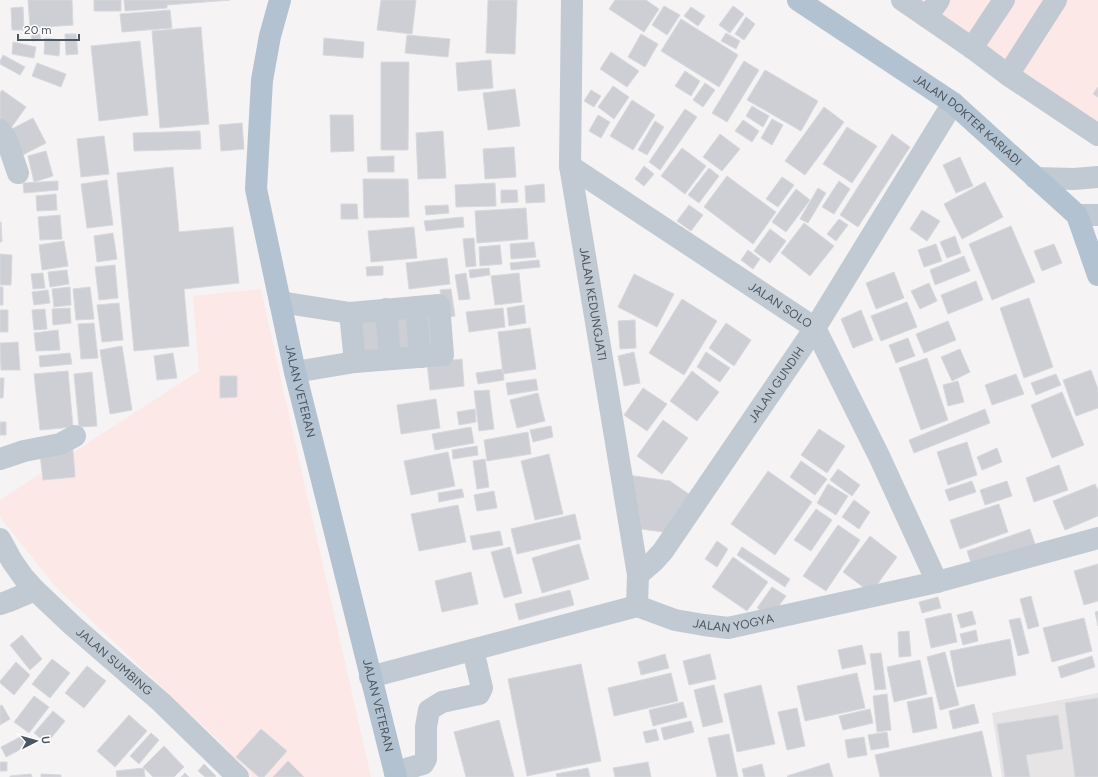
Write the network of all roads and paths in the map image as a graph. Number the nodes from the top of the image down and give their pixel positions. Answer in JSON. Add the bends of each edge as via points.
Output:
{"nodes":[{"id":1,"x":280,"y":0,"type":"edge"},
{"id":2,"x":572,"y":0,"type":"edge"},
{"id":3,"x":798,"y":0,"type":"edge"},
{"id":4,"x":902,"y":0,"type":"edge"},
{"id":5,"x":1004,"y":0,"type":"edge"},
{"id":6,"x":1056,"y":0,"type":"edge"},
{"id":7,"x":933,"y":9,"type":"edge"},
{"id":8,"x":972,"y":48,"type":"junction"},
{"id":9,"x":1008,"y":75,"type":"junction"},
{"id":10,"x":953,"y":103,"type":"junction"},
{"id":11,"x":0,"y":130,"type":"edge"},
{"id":12,"x":1098,"y":135,"type":"edge"},
{"id":13,"x":570,"y":166,"type":"junction"},
{"id":14,"x":18,"y":173,"type":"dead end"},
{"id":15,"x":1036,"y":178,"type":"junction"},
{"id":16,"x":1098,"y":178,"type":"edge"},
{"id":17,"x":1077,"y":215,"type":"junction"},
{"id":18,"x":1098,"y":215,"type":"edge"},
{"id":19,"x":1098,"y":274,"type":"edge"},
{"id":20,"x":280,"y":302,"type":"junction"},
{"id":21,"x":386,"y":309,"type":"junction"},
{"id":22,"x":350,"y":313,"type":"junction"},
{"id":23,"x":815,"y":328,"type":"junction"},
{"id":24,"x":390,"y":359,"type":"junction"},
{"id":25,"x":355,"y":362,"type":"junction"},
{"id":26,"x":295,"y":372,"type":"junction"},
{"id":27,"x":75,"y":436,"type":"dead end"},
{"id":28,"x":0,"y":459,"type":"edge"},
{"id":29,"x":1098,"y":538,"type":"edge"},
{"id":30,"x":0,"y":539,"type":"edge"},
{"id":31,"x":638,"y":575,"type":"junction"},
{"id":32,"x":937,"y":582,"type":"junction"},
{"id":33,"x":35,"y":590,"type":"junction"},
{"id":34,"x":0,"y":604,"type":"edge"},
{"id":35,"x":638,"y":606,"type":"junction"},
{"id":36,"x":473,"y":650,"type":"junction"},
{"id":37,"x":370,"y":677,"type":"junction"},
{"id":38,"x":396,"y":774,"type":"edge"},
{"id":39,"x":238,"y":777,"type":"edge"}],
"edges":[{"from":1,"to":20,"type":"main road","name":"JALAN VETERAN","via":[[262,80],[256,189]]},
{"from":2,"to":13,"type":"street","name":"JALAN KEDUNGJATI"},
{"from":3,"to":10,"type":"main road","name":"JALAN DOKTER KARIADI"},
{"from":4,"to":7,"type":"street"},
{"from":5,"to":8,"type":"street"},
{"from":6,"to":9,"type":"street"},
{"from":7,"to":8,"type":"street"},
{"from":8,"to":9,"type":"street"},
{"from":9,"to":12,"type":"street"},
{"from":10,"to":15,"type":"main road","name":"JALAN DOKTER KARIADI"},
{"from":10,"to":23,"type":"street","name":"JALAN GUNDIH"},
{"from":11,"to":14,"type":"street","via":[[6,138]]},
{"from":13,"to":23,"type":"street","name":"JALAN SOLO"},
{"from":13,"to":31,"type":"street","name":"JALAN KEDUNGJATI"},
{"from":15,"to":16,"type":"street"},
{"from":15,"to":17,"type":"main road","name":"JALAN DOKTER KARIADI"},
{"from":17,"to":18,"type":"street"},
{"from":17,"to":19,"type":"main road","name":"JALAN DOKTER KARIADI"},
{"from":20,"to":22,"type":"street"},
{"from":20,"to":26,"type":"main road","name":"JALAN VETERAN"},
{"from":21,"to":22,"type":"street"},
{"from":21,"to":24,"type":"street"},
{"from":21,"to":24,"type":"street","via":[[439,305],[443,355]]},
{"from":22,"to":25,"type":"street"},
{"from":23,"to":31,"type":"street","name":"JALAN GUNDIH","via":[[663,551]]},
{"from":23,"to":32,"type":"street","name":"JALAN SOLO","via":[[879,456]]},
{"from":24,"to":25,"type":"street"},
{"from":25,"to":26,"type":"street"},
{"from":26,"to":37,"type":"main road","name":"JALAN VETERAN"},
{"from":27,"to":28,"type":"street","via":[[60,444]]},
{"from":29,"to":32,"type":"street","name":"JALAN YOGYA"},
{"from":30,"to":33,"type":"street","name":"JALAN SUMBING","via":[[12,561]]},
{"from":31,"to":35,"type":"street","name":"JALAN KEDUNGJATI"},
{"from":32,"to":35,"type":"street","name":"JALAN YOGYA","via":[[728,628],[675,620]]},
{"from":33,"to":34,"type":"street"},
{"from":33,"to":39,"type":"street","name":"JALAN SUMBING","via":[[161,702]]},
{"from":35,"to":36,"type":"street"},
{"from":36,"to":37,"type":"street"},
{"from":36,"to":38,"type":"street","via":[[482,688],[479,694],[442,702],[429,710],[426,759],[423,764]]},
{"from":37,"to":38,"type":"main road","name":"JALAN VETERAN"}]}
